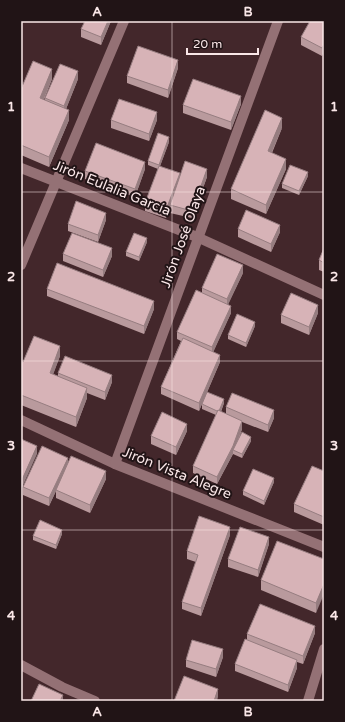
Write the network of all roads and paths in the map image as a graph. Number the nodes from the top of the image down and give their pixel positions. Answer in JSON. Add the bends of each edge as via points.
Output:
{"nodes":[{"id":1,"x":124,"y":21,"type":"edge"},
{"id":2,"x":278,"y":21,"type":"edge"},
{"id":3,"x":21,"y":168,"type":"edge"},
{"id":4,"x":57,"y":182,"type":"junction"},
{"id":5,"x":197,"y":237,"type":"junction"},
{"id":6,"x":21,"y":265,"type":"edge"},
{"id":7,"x":324,"y":295,"type":"edge"},
{"id":8,"x":21,"y":420,"type":"edge"},
{"id":9,"x":115,"y":464,"type":"junction"},
{"id":10,"x":324,"y":547,"type":"edge"},
{"id":11,"x":324,"y":649,"type":"edge"},
{"id":12,"x":21,"y":665,"type":"edge"},
{"id":13,"x":95,"y":701,"type":"edge"},
{"id":14,"x":308,"y":701,"type":"edge"}],
"edges":[{"from":1,"to":4,"type":"street"},
{"from":2,"to":5,"type":"street","name":"Jirón José Olaya"},
{"from":3,"to":4,"type":"street","name":"Jirón Eulalia García"},
{"from":4,"to":5,"type":"street","name":"Jirón Eulalia García"},
{"from":4,"to":6,"type":"street"},
{"from":5,"to":7,"type":"street","name":"Jirón Eulalia García"},
{"from":5,"to":9,"type":"street","name":"Jirón José Olaya"},
{"from":8,"to":9,"type":"street","name":"Jirón Vista Alegre"},
{"from":9,"to":10,"type":"street","name":"Jirón Vista Alegre"},
{"from":11,"to":14,"type":"street"},
{"from":12,"to":13,"type":"street"}]}
